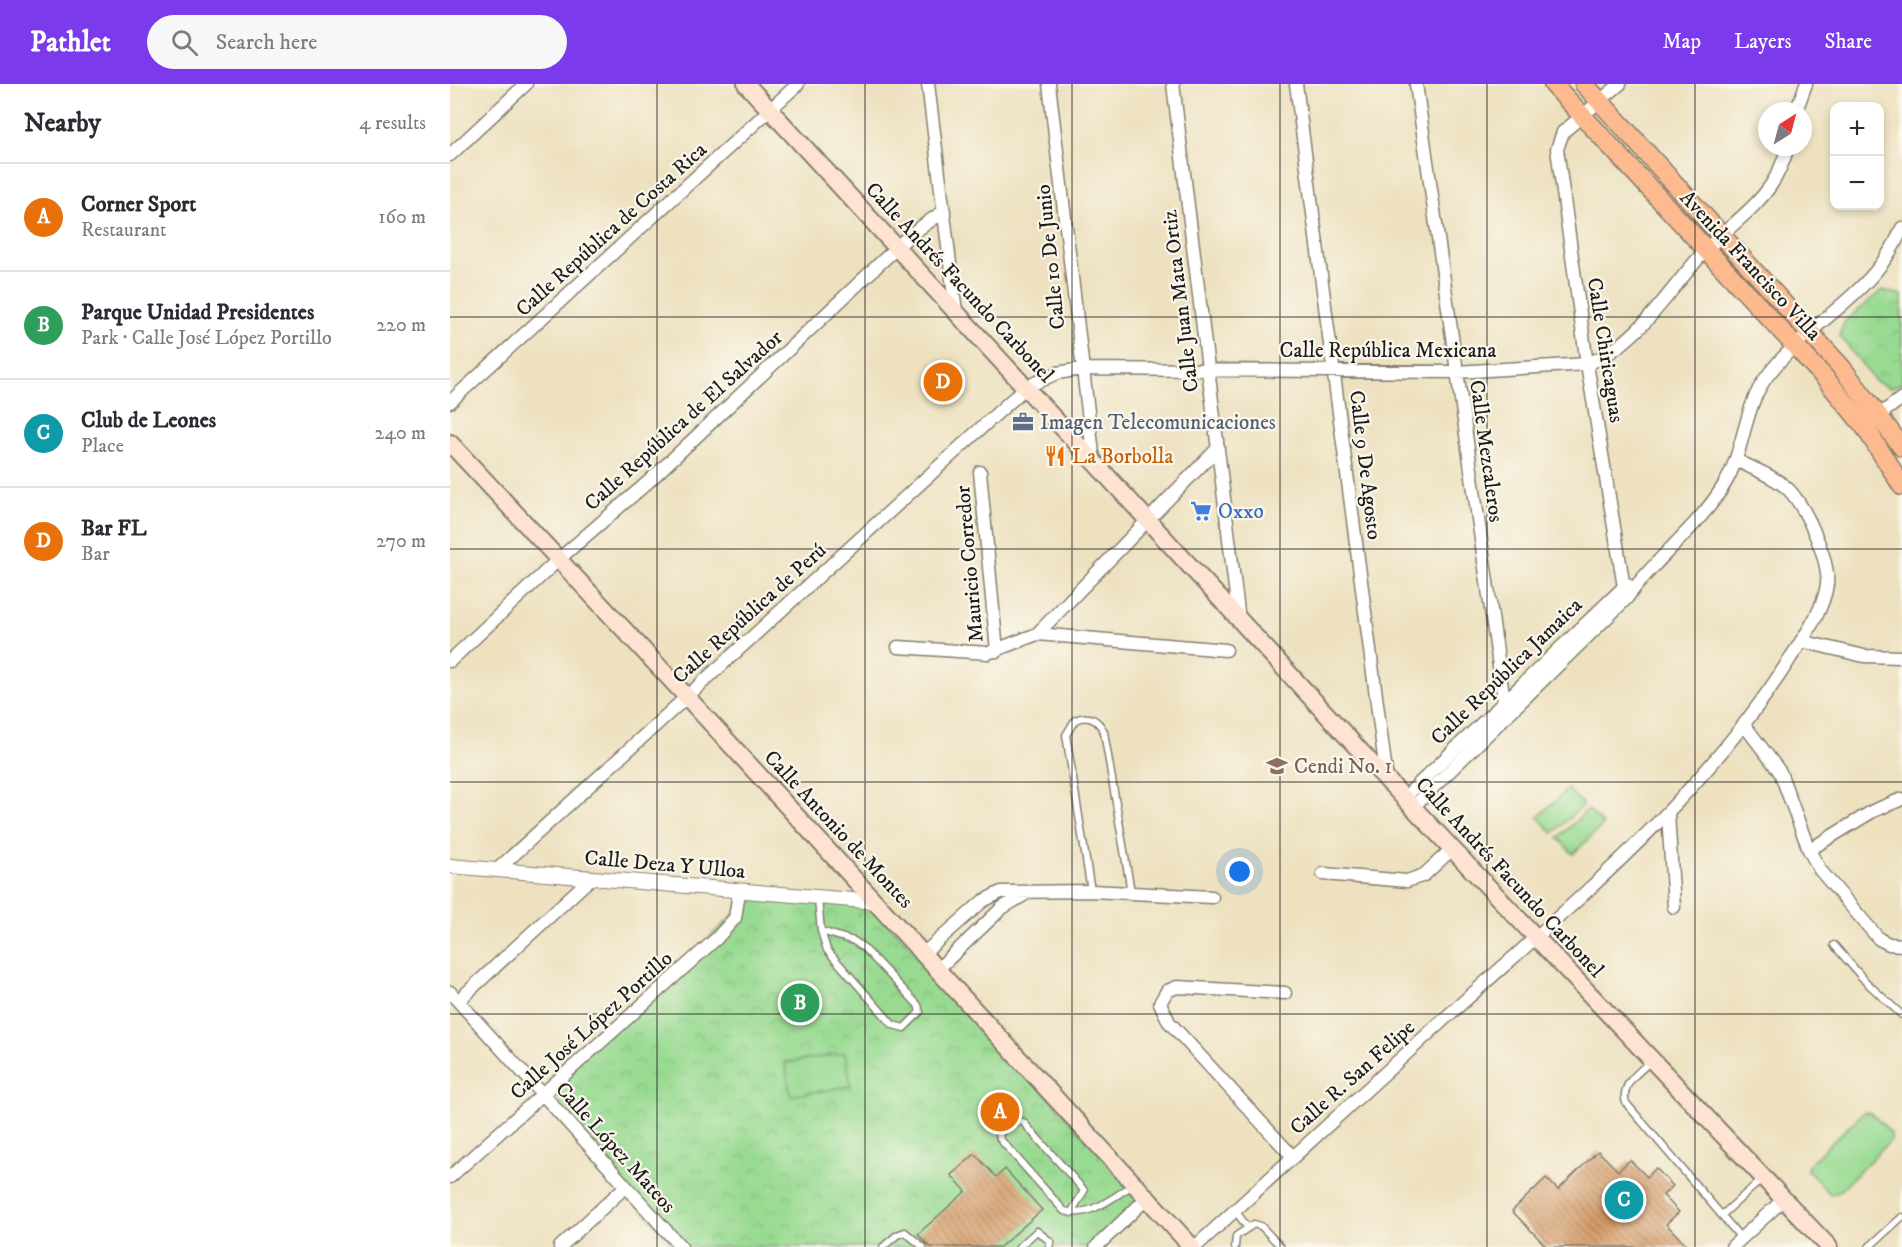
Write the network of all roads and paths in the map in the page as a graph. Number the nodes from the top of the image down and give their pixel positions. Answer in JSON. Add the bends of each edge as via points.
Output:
{"nodes":[{"id":1,"x":526,"y":84,"type":"edge"},
{"id":2,"x":746,"y":84,"type":"edge"},
{"id":3,"x":798,"y":84,"type":"edge"},
{"id":4,"x":928,"y":84,"type":"edge"},
{"id":5,"x":1049,"y":84,"type":"edge"},
{"id":6,"x":1173,"y":84,"type":"edge"},
{"id":7,"x":1296,"y":84,"type":"edge"},
{"id":8,"x":1416,"y":84,"type":"edge"},
{"id":9,"x":1553,"y":84,"type":"edge"},
{"id":10,"x":1584,"y":84,"type":"edge"},
{"id":11,"x":1620,"y":84,"type":"edge"},
{"id":12,"x":1806,"y":84,"type":"edge"},
{"id":13,"x":1600,"y":102,"type":"junction"},
{"id":14,"x":1799,"y":102,"type":"edge"},
{"id":15,"x":770,"y":109,"type":"junction"},
{"id":16,"x":1583,"y":116,"type":"junction"},
{"id":17,"x":450,"y":155,"type":"edge"},
{"id":18,"x":1785,"y":156,"type":"edge"},
{"id":19,"x":944,"y":211,"type":"junction"},
{"id":20,"x":1902,"y":228,"type":"edge"},
{"id":21,"x":1721,"y":236,"type":"junction"},
{"id":22,"x":897,"y":247,"type":"junction"},
{"id":23,"x":1706,"y":249,"type":"junction"},
{"id":24,"x":956,"y":312,"type":"junction"},
{"id":25,"x":1810,"y":333,"type":"junction"},
{"id":26,"x":1795,"y":346,"type":"junction"},
{"id":27,"x":1587,"y":364,"type":"junction"},
{"id":28,"x":1082,"y":369,"type":"junction"},
{"id":29,"x":1207,"y":370,"type":"junction"},
{"id":30,"x":1334,"y":371,"type":"junction"},
{"id":31,"x":1456,"y":372,"type":"junction"},
{"id":32,"x":1026,"y":387,"type":"junction"},
{"id":33,"x":1902,"y":398,"type":"edge"},
{"id":34,"x":450,"y":402,"type":"edge"},
{"id":35,"x":1880,"y":415,"type":"junction"},
{"id":36,"x":1865,"y":427,"type":"junction"},
{"id":37,"x":450,"y":443,"type":"edge"},
{"id":38,"x":1902,"y":447,"type":"edge"},
{"id":39,"x":1217,"y":449,"type":"junction"},
{"id":40,"x":1736,"y":460,"type":"junction"},
{"id":41,"x":1094,"y":462,"type":"junction"},
{"id":42,"x":980,"y":472,"type":"dead end"},
{"id":43,"x":1902,"y":486,"type":"edge"},
{"id":44,"x":1146,"y":519,"type":"junction"},
{"id":45,"x":558,"y":559,"type":"junction"},
{"id":46,"x":1640,"y":580,"type":"junction"},
{"id":47,"x":1623,"y":586,"type":"junction"},
{"id":48,"x":1626,"y":599,"type":"junction"},
{"id":49,"x":1239,"y":621,"type":"junction"},
{"id":50,"x":1037,"y":634,"type":"junction"},
{"id":51,"x":1801,"y":641,"type":"junction"},
{"id":52,"x":898,"y":647,"type":"dead end"},
{"id":53,"x":1226,"y":650,"type":"dead end"},
{"id":54,"x":997,"y":651,"type":"junction"},
{"id":55,"x":1902,"y":657,"type":"edge"},
{"id":56,"x":450,"y":661,"type":"edge"},
{"id":57,"x":686,"y":696,"type":"junction"},
{"id":58,"x":1504,"y":700,"type":"junction"},
{"id":59,"x":1506,"y":715,"type":"junction"},
{"id":60,"x":1745,"y":726,"type":"junction"},
{"id":61,"x":1387,"y":780,"type":"junction"},
{"id":62,"x":1902,"y":799,"type":"edge"},
{"id":63,"x":1409,"y":802,"type":"junction"},
{"id":64,"x":1668,"y":814,"type":"junction"},
{"id":65,"x":1452,"y":849,"type":"junction"},
{"id":66,"x":1809,"y":850,"type":"junction"},
{"id":67,"x":450,"y":866,"type":"edge"},
{"id":68,"x":498,"y":869,"type":"junction"},
{"id":69,"x":1323,"y":874,"type":"dead end"},
{"id":70,"x":591,"y":878,"type":"junction"},
{"id":71,"x":1032,"y":891,"type":"junction"},
{"id":72,"x":1091,"y":891,"type":"junction"},
{"id":73,"x":739,"y":892,"type":"junction"},
{"id":74,"x":1131,"y":892,"type":"junction"},
{"id":75,"x":1212,"y":897,"type":"dead end"},
{"id":76,"x":818,"y":898,"type":"junction"},
{"id":77,"x":876,"y":902,"type":"junction"},
{"id":78,"x":1674,"y":907,"type":"dead end"},
{"id":79,"x":820,"y":931,"type":"junction"},
{"id":80,"x":1535,"y":937,"type":"junction"},
{"id":81,"x":1834,"y":945,"type":"dead end"},
{"id":82,"x":1902,"y":945,"type":"edge"},
{"id":83,"x":922,"y":954,"type":"junction"},
{"id":84,"x":938,"y":969,"type":"junction"},
{"id":85,"x":1285,"y":993,"type":"dead end"},
{"id":86,"x":454,"y":997,"type":"edge"},
{"id":87,"x":1902,"y":1015,"type":"edge"},
{"id":88,"x":1652,"y":1060,"type":"junction"},
{"id":89,"x":542,"y":1095,"type":"junction"},
{"id":90,"x":1293,"y":1157,"type":"junction"},
{"id":91,"x":450,"y":1177,"type":"edge"},
{"id":92,"x":1763,"y":1177,"type":"junction"},
{"id":93,"x":1134,"y":1184,"type":"junction"},
{"id":94,"x":625,"y":1187,"type":"junction"},
{"id":95,"x":1147,"y":1198,"type":"junction"},
{"id":96,"x":1784,"y":1199,"type":"junction"},
{"id":97,"x":1235,"y":1210,"type":"junction"},
{"id":98,"x":1071,"y":1213,"type":"junction"},
{"id":99,"x":1722,"y":1215,"type":"junction"},
{"id":100,"x":1902,"y":1217,"type":"edge"},
{"id":101,"x":1247,"y":1227,"type":"junction"},
{"id":102,"x":1737,"y":1243,"type":"edge"},
{"id":103,"x":560,"y":1247,"type":"edge"},
{"id":104,"x":681,"y":1247,"type":"edge"},
{"id":105,"x":883,"y":1247,"type":"edge"},
{"id":106,"x":923,"y":1247,"type":"edge"},
{"id":107,"x":1019,"y":1247,"type":"edge"},
{"id":108,"x":1049,"y":1247,"type":"edge"},
{"id":109,"x":1096,"y":1247,"type":"edge"},
{"id":110,"x":1193,"y":1247,"type":"edge"},
{"id":111,"x":1235,"y":1247,"type":"edge"},
{"id":112,"x":1281,"y":1247,"type":"edge"},
{"id":113,"x":1829,"y":1247,"type":"edge"},
{"id":114,"x":1869,"y":1247,"type":"edge"}],
"edges":[{"from":1,"to":17,"type":"street"},
{"from":2,"to":15,"type":"main road","name":"Calle Andrés Facundo Carbonel"},
{"from":3,"to":15,"type":"street","name":"Calle República de Costa Rica"},
{"from":4,"to":19,"type":"street"},
{"from":5,"to":28,"type":"street","name":"Calle 10 De Junio"},
{"from":6,"to":29,"type":"street","name":"Calle Juan Mata Ortiz"},
{"from":7,"to":30,"type":"street","name":"Calle 9 De Agosto"},
{"from":8,"to":31,"type":"street","name":"Calle Mezcaleros"},
{"from":9,"to":16,"type":"main road","name":"Avenida Francisco Villa"},
{"from":10,"to":13,"type":"main road","name":"Avenida Francisco Villa"},
{"from":11,"to":13,"type":"street","name":"Calle Chiricaguas"},
{"from":12,"to":14,"type":"street"},
{"from":13,"to":16,"type":"street","name":"Calle Chiricaguas"},
{"from":13,"to":21,"type":"main road","name":"Avenida Francisco Villa"},
{"from":15,"to":22,"type":"main road","name":"Calle Andrés Facundo Carbonel"},
{"from":15,"to":34,"type":"street","name":"Calle República de Costa Rica"},
{"from":16,"to":23,"type":"main road","name":"Avenida Francisco Villa"},
{"from":16,"to":27,"type":"street","name":"Calle Chiricaguas","via":[[1563,132],[1557,149]]},
{"from":18,"to":21,"type":"street","name":"Calle República Mexicana","via":[[1770,187]]},
{"from":19,"to":22,"type":"street","name":"Calle República de El Salvador"},
{"from":19,"to":24,"type":"street"},
{"from":20,"to":25,"type":"street","name":"Calle República Jamaica","via":[[1880,270]]},
{"from":21,"to":23,"type":"street","name":"Calle República Mexicana"},
{"from":21,"to":25,"type":"main road","name":"Avenida Francisco Villa"},
{"from":22,"to":24,"type":"main road","name":"Calle Andrés Facundo Carbonel"},
{"from":22,"to":45,"type":"street","name":"Calle República de El Salvador","via":[[647,483]]},
{"from":23,"to":26,"type":"main road","name":"Avenida Francisco Villa"},
{"from":23,"to":27,"type":"street","name":"Calle República Mexicana","via":[[1627,338]]},
{"from":24,"to":32,"type":"main road","name":"Calle Andrés Facundo Carbonel"},
{"from":25,"to":26,"type":"street","name":"Calle República Jamaica"},
{"from":25,"to":35,"type":"main road","name":"Avenida Francisco Villa"},
{"from":26,"to":36,"type":"main road","name":"Avenida Francisco Villa"},
{"from":26,"to":40,"type":"street","name":"Calle República Jamaica","via":[[1760,386]]},
{"from":27,"to":31,"type":"street","name":"Calle República Mexicana"},
{"from":27,"to":47,"type":"street","name":"Calle Chiricaguas"},
{"from":28,"to":29,"type":"street","name":"Calle República Mexicana"},
{"from":28,"to":32,"type":"street","name":"Calle República Mexicana","via":[[1046,376]]},
{"from":28,"to":41,"type":"street","name":"Calle 10 De Junio"},
{"from":29,"to":30,"type":"street","name":"Calle República Mexicana"},
{"from":29,"to":39,"type":"street","name":"Calle Juan Mata Ortiz"},
{"from":30,"to":31,"type":"street","name":"Calle República Mexicana"},
{"from":30,"to":61,"type":"street","name":"Calle 9 De Agosto"},
{"from":31,"to":58,"type":"street","name":"Calle Mezcaleros"},
{"from":32,"to":41,"type":"main road","name":"Calle Andrés Facundo Carbonel"},
{"from":32,"to":57,"type":"street","name":"Calle República de Perú"},
{"from":33,"to":35,"type":"street"},
{"from":35,"to":36,"type":"street"},
{"from":35,"to":38,"type":"main road","name":"Avenida Francisco Villa"},
{"from":36,"to":43,"type":"main road","name":"Avenida Francisco Villa"},
{"from":37,"to":45,"type":"main road","name":"Calle Antonio de Montes"},
{"from":39,"to":44,"type":"street"},
{"from":39,"to":49,"type":"street","name":"Calle Juan Mata Ortiz"},
{"from":40,"to":46,"type":"street","name":"Calle República Jamaica","via":[[1711,505]]},
{"from":40,"to":51,"type":"street","name":"Calle R. San Felipe","via":[[1790,491],[1822,553],[1827,587]]},
{"from":41,"to":44,"type":"main road","name":"Calle Andrés Facundo Carbonel"},
{"from":42,"to":54,"type":"street","name":"Mauricio Corredor"},
{"from":44,"to":49,"type":"main road","name":"Calle Andrés Facundo Carbonel"},
{"from":44,"to":50,"type":"street"},
{"from":45,"to":56,"type":"street","name":"Calle República de El Salvador"},
{"from":45,"to":57,"type":"main road","name":"Calle Antonio de Montes"},
{"from":46,"to":47,"type":"street","name":"Calle República Jamaica"},
{"from":46,"to":48,"type":"street","name":"Calle República Jamaica"},
{"from":47,"to":48,"type":"street","name":"Calle Chiricaguas"},
{"from":47,"to":58,"type":"street","name":"Calle República Jamaica"},
{"from":48,"to":59,"type":"street","name":"Calle República Jamaica"},
{"from":49,"to":61,"type":"main road","name":"Calle Andrés Facundo Carbonel"},
{"from":50,"to":53,"type":"street"},
{"from":50,"to":54,"type":"street"},
{"from":51,"to":55,"type":"street","via":[[1864,656]]},
{"from":51,"to":60,"type":"street","name":"Calle R. San Felipe"},
{"from":52,"to":54,"type":"street"},
{"from":57,"to":68,"type":"street","name":"Calle República de Perú"},
{"from":57,"to":77,"type":"main road","name":"Calle Antonio de Montes"},
{"from":58,"to":59,"type":"street","name":"Calle Mezcaleros"},
{"from":58,"to":63,"type":"street","name":"Calle República Jamaica"},
{"from":59,"to":63,"type":"street","name":"Calle República Jamaica"},
{"from":60,"to":64,"type":"street","name":"Calle R. San Felipe"},
{"from":60,"to":66,"type":"street","via":[[1780,772]]},
{"from":61,"to":63,"type":"main road","name":"Calle Andrés Facundo Carbonel"},
{"from":62,"to":66,"type":"street","via":[[1873,811]]},
{"from":63,"to":65,"type":"main road","name":"Calle Andrés Facundo Carbonel"},
{"from":64,"to":78,"type":"street"},
{"from":64,"to":80,"type":"street","name":"Calle R. San Felipe"},
{"from":65,"to":69,"type":"street","via":[[1424,875],[1407,881]]},
{"from":65,"to":80,"type":"main road","name":"Calle Andrés Facundo Carbonel"},
{"from":66,"to":82,"type":"street","via":[[1834,889],[1875,935],[1889,944]]},
{"from":67,"to":68,"type":"street","name":"Calle Deza Y Ulloa"},
{"from":68,"to":70,"type":"street","name":"Calle Deza Y Ulloa"},
{"from":70,"to":73,"type":"street","name":"Calle Deza Y Ulloa"},
{"from":70,"to":86,"type":"street"},
{"from":71,"to":72,"type":"street"},
{"from":71,"to":83,"type":"street","via":[[994,895]]},
{"from":71,"to":84,"type":"street","via":[[1002,908]]},
{"from":72,"to":74,"type":"street"},
{"from":72,"to":74,"type":"lane","via":[[1066,735],[1075,720],[1087,717],[1098,722],[1104,732]]},
{"from":73,"to":76,"type":"street","name":"Calle Deza Y Ulloa"},
{"from":73,"to":89,"type":"street","name":"Calle José López Portillo","via":[[730,926]]},
{"from":74,"to":75,"type":"street"},
{"from":76,"to":77,"type":"street","name":"Calle Deza Y Ulloa"},
{"from":76,"to":79,"type":"lane"},
{"from":77,"to":83,"type":"main road","name":"Calle Antonio de Montes"},
{"from":79,"to":79,"type":"lane","via":[[831,956],[893,1025],[901,1028],[913,1022],[920,1012],[918,1005],[864,948]]},
{"from":80,"to":88,"type":"main road","name":"Calle Andrés Facundo Carbonel"},
{"from":80,"to":90,"type":"street","name":"Calle R. San Felipe"},
{"from":81,"to":87,"type":"lane"},
{"from":83,"to":84,"type":"main road","name":"Calle Antonio de Montes"},
{"from":84,"to":93,"type":"main road","name":"Calle Antonio de Montes"},
{"from":85,"to":90,"type":"street","via":[[1177,987],[1167,991],[1160,1004],[1169,1022]]},
{"from":86,"to":89,"type":"street","name":"Calle López Mateos"},
{"from":88,"to":92,"type":"main road","name":"Calle Andrés Facundo Carbonel"},
{"from":88,"to":99,"type":"lane","via":[[1628,1084],[1626,1103]]},
{"from":89,"to":91,"type":"street","name":"Calle José López Portillo"},
{"from":89,"to":94,"type":"street","name":"Calle López Mateos"},
{"from":90,"to":97,"type":"street","name":"Calle R. San Felipe"},
{"from":92,"to":96,"type":"main road","name":"Calle Andrés Facundo Carbonel"},
{"from":92,"to":99,"type":"lane"},
{"from":93,"to":95,"type":"main road","name":"Calle Antonio de Montes"},
{"from":93,"to":98,"type":"lane","via":[[1089,1210]]},
{"from":94,"to":103,"type":"street"},
{"from":94,"to":104,"type":"street","name":"Calle López Mateos"},
{"from":95,"to":109,"type":"street"},
{"from":95,"to":110,"type":"main road","name":"Calle Antonio de Montes"},
{"from":96,"to":102,"type":"street"},
{"from":96,"to":113,"type":"main road","name":"Calle Andrés Facundo Carbonel"},
{"from":97,"to":101,"type":"lane"},
{"from":97,"to":110,"type":"street","name":"Calle R. San Felipe"},
{"from":98,"to":98,"type":"lane","via":[[1059,1208],[1000,1139],[1006,1126],[1017,1120],[1023,1122],[1082,1188],[1084,1191]]},
{"from":99,"to":102,"type":"lane"},
{"from":100,"to":114,"type":"lane"},
{"from":101,"to":111,"type":"lane","via":[[1236,1236]]},
{"from":101,"to":112,"type":"lane","via":[[1262,1226]]},
{"from":105,"to":106,"type":"lane","via":[[905,1232]]},
{"from":107,"to":108,"type":"lane","via":[[1037,1231],[1051,1242]]}]}
